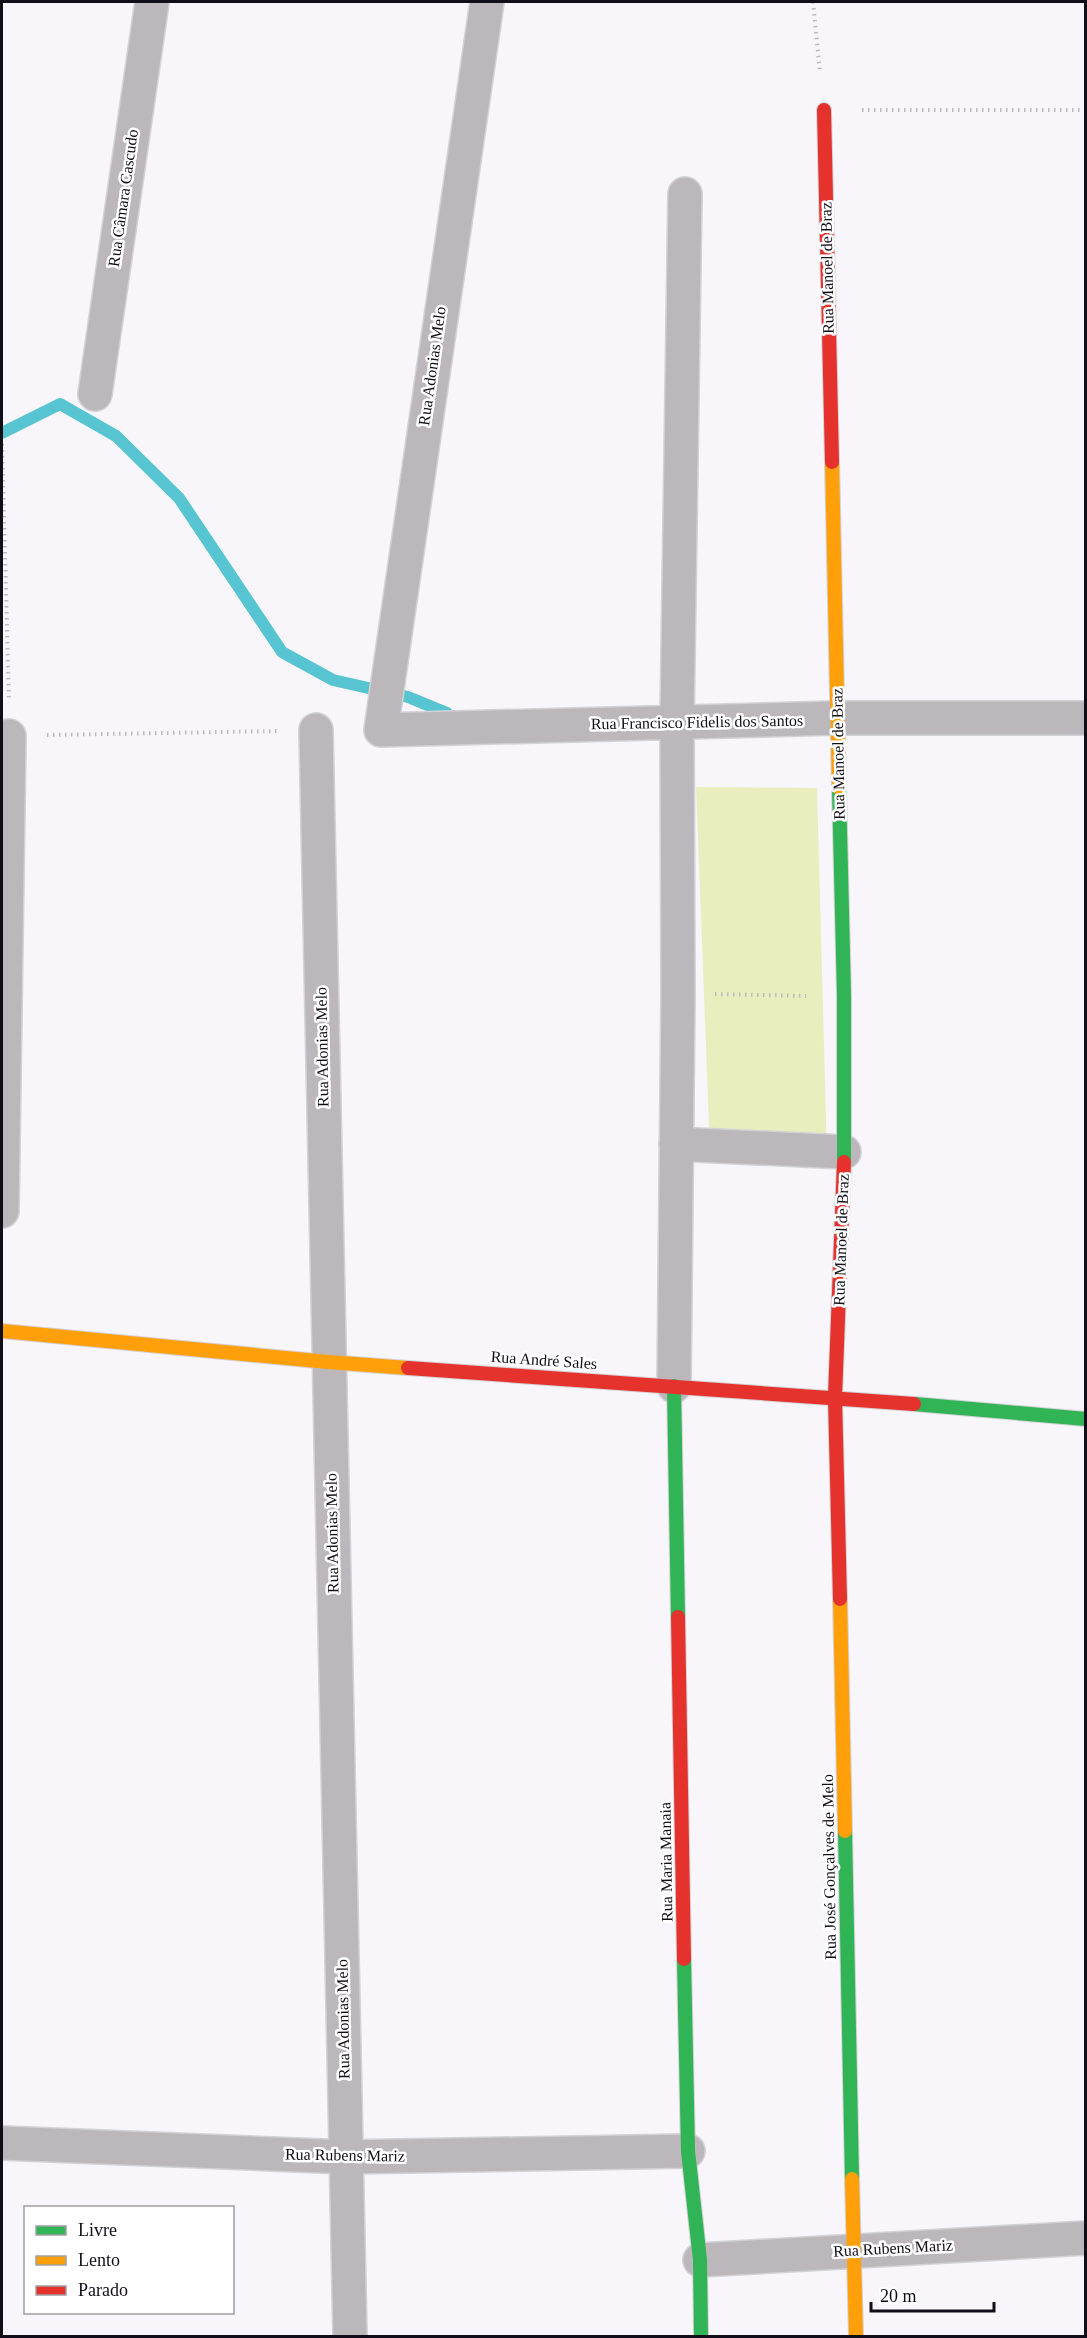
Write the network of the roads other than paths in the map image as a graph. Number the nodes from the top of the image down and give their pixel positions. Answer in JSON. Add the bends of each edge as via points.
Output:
{"nodes":[{"id":1,"x":152,"y":2,"type":"edge"},
{"id":2,"x":487,"y":2,"type":"edge"},
{"id":3,"x":824,"y":111,"type":"road end"},
{"id":4,"x":685,"y":194,"type":"dead end"},
{"id":5,"x":95,"y":394,"type":"dead end"},
{"id":6,"x":837,"y":718,"type":"junction"},
{"id":7,"x":1086,"y":718,"type":"edge"},
{"id":8,"x":678,"y":722,"type":"junction"},
{"id":9,"x":316,"y":730,"type":"road end"},
{"id":10,"x":381,"y":730,"type":"joint"},
{"id":11,"x":9,"y":736,"type":"road end"},
{"id":12,"x":676,"y":1144,"type":"junction"},
{"id":13,"x":844,"y":1152,"type":"junction"},
{"id":14,"x":2,"y":1211,"type":"edge"},
{"id":15,"x":2,"y":1331,"type":"edge"},
{"id":16,"x":328,"y":1362,"type":"junction"},
{"id":17,"x":674,"y":1386,"type":"junction"},
{"id":18,"x":835,"y":1397,"type":"junction"},
{"id":19,"x":1086,"y":1419,"type":"edge"},
{"id":20,"x":2,"y":2143,"type":"edge"},
{"id":21,"x":688,"y":2151,"type":"junction"},
{"id":22,"x":346,"y":2157,"type":"junction"},
{"id":23,"x":1086,"y":2238,"type":"edge"},
{"id":24,"x":854,"y":2249,"type":"junction"},
{"id":25,"x":700,"y":2260,"type":"junction"},
{"id":26,"x":350,"y":2337,"type":"edge"},
{"id":27,"x":701,"y":2337,"type":"edge"},
{"id":28,"x":856,"y":2337,"type":"edge"}],
"edges":[{"from":1,"to":5,"type":"street","name":"Rua Câmara Cascudo"},
{"from":2,"to":10,"type":"street","name":"Rua Adonias Melo"},
{"from":3,"to":6,"type":"street","name":"Rua Manoel de Braz"},
{"from":4,"to":8,"type":"street"},
{"from":6,"to":7,"type":"street","name":"Rua Francisco Fidelis dos Santos"},
{"from":6,"to":8,"type":"street","name":"Rua Francisco Fidelis dos Santos"},
{"from":6,"to":13,"type":"street","name":"Rua Manoel de Braz"},
{"from":8,"to":10,"type":"street","name":"Rua Francisco Fidelis dos Santos"},
{"from":8,"to":12,"type":"street"},
{"from":9,"to":16,"type":"street","name":"Rua Adonias Melo"},
{"from":11,"to":14,"type":"street"},
{"from":12,"to":13,"type":"street"},
{"from":12,"to":17,"type":"street"},
{"from":13,"to":18,"type":"street","name":"Rua Manoel de Braz"},
{"from":15,"to":16,"type":"street","name":"Rua André Sales"},
{"from":16,"to":17,"type":"street","name":"Rua André Sales"},
{"from":16,"to":22,"type":"street","name":"Rua Adonias Melo"},
{"from":17,"to":18,"type":"street","name":"Rua André Sales"},
{"from":17,"to":21,"type":"street","name":"Rua Maria Manaia"},
{"from":18,"to":19,"type":"street","name":"Rua André Sales"},
{"from":18,"to":24,"type":"street","name":"Rua José Gonçalves de Melo"},
{"from":20,"to":22,"type":"street","name":"Rua Rubens Mariz"},
{"from":21,"to":22,"type":"street","name":"Rua Rubens Mariz"},
{"from":21,"to":25,"type":"street","name":"Rua Maria Manaia"},
{"from":22,"to":26,"type":"street","name":"Rua Adonias Melo"},
{"from":23,"to":24,"type":"street","name":"Rua Rubens Mariz"},
{"from":24,"to":25,"type":"street","name":"Rua Rubens Mariz"},
{"from":24,"to":28,"type":"street","name":"Rua José Gonçalves de Melo"},
{"from":25,"to":27,"type":"street","name":"Rua Maria Manaia"}]}
